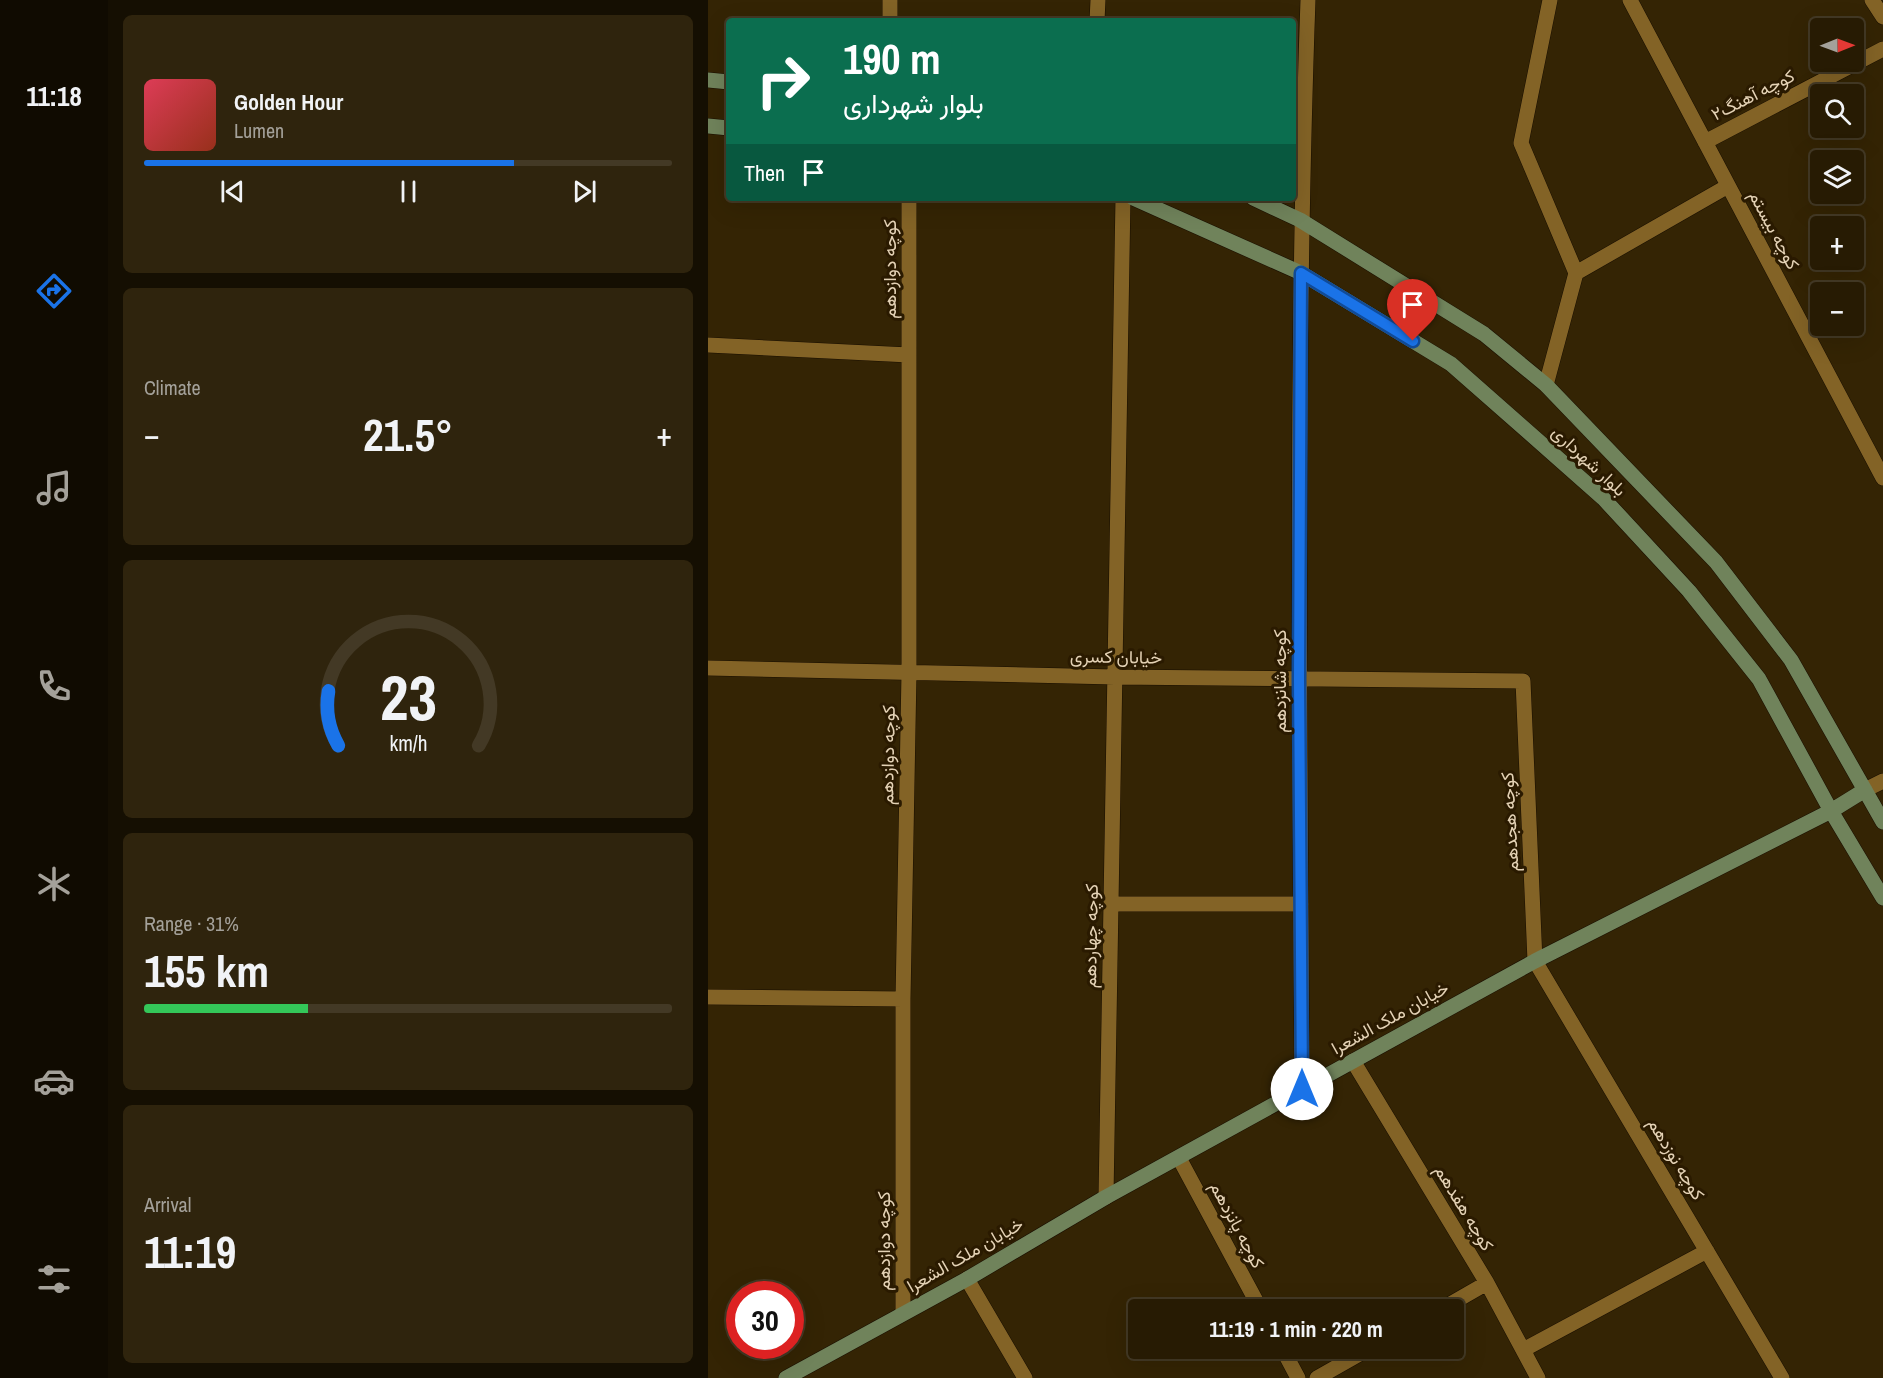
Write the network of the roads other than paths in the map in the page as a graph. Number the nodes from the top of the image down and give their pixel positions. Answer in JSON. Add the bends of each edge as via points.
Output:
{"nodes":[{"id":1,"x":890,"y":0,"type":"edge"},
{"id":2,"x":1098,"y":0,"type":"edge"},
{"id":3,"x":1308,"y":0,"type":"edge"},
{"id":4,"x":1550,"y":0,"type":"edge"},
{"id":5,"x":1630,"y":0,"type":"edge"},
{"id":6,"x":1872,"y":0,"type":"edge"},
{"id":7,"x":1883,"y":17,"type":"edge"},
{"id":8,"x":890,"y":18,"type":"edge"},
{"id":9,"x":1097,"y":18,"type":"edge"},
{"id":10,"x":1883,"y":49,"type":"edge"},
{"id":11,"x":708,"y":80,"type":"edge"},
{"id":12,"x":726,"y":82,"type":"edge"},
{"id":13,"x":708,"y":126,"type":"edge"},
{"id":14,"x":726,"y":128,"type":"edge"},
{"id":15,"x":1705,"y":142,"type":"junction"},
{"id":16,"x":1728,"y":186,"type":"junction"},
{"id":17,"x":909,"y":201,"type":"edge"},
{"id":18,"x":1124,"y":201,"type":"edge"},
{"id":19,"x":1140,"y":201,"type":"edge"},
{"id":20,"x":1259,"y":201,"type":"edge"},
{"id":21,"x":1300,"y":220,"type":"junction"},
{"id":22,"x":1301,"y":273,"type":"junction"},
{"id":23,"x":1576,"y":273,"type":"junction"},
{"id":24,"x":708,"y":345,"type":"edge"},
{"id":25,"x":909,"y":355,"type":"junction"},
{"id":26,"x":1546,"y":385,"type":"junction"},
{"id":27,"x":1883,"y":478,"type":"edge"},
{"id":28,"x":708,"y":668,"type":"edge"},
{"id":29,"x":909,"y":673,"type":"junction"},
{"id":30,"x":1115,"y":676,"type":"junction"},
{"id":31,"x":1299,"y":679,"type":"junction"},
{"id":32,"x":1523,"y":681,"type":"joint"},
{"id":33,"x":1883,"y":781,"type":"edge"},
{"id":34,"x":1865,"y":790,"type":"junction"},
{"id":35,"x":1831,"y":811,"type":"junction"},
{"id":36,"x":1883,"y":822,"type":"edge"},
{"id":37,"x":1883,"y":898,"type":"edge"},
{"id":38,"x":1112,"y":904,"type":"junction"},
{"id":39,"x":1301,"y":904,"type":"junction"},
{"id":40,"x":1535,"y":961,"type":"junction"},
{"id":41,"x":708,"y":997,"type":"edge"},
{"id":42,"x":903,"y":999,"type":"junction"},
{"id":43,"x":1353,"y":1061,"type":"junction"},
{"id":44,"x":1302,"y":1089,"type":"junction"},
{"id":45,"x":1179,"y":1158,"type":"junction"},
{"id":46,"x":1106,"y":1197,"type":"junction"},
{"id":47,"x":1707,"y":1251,"type":"junction"},
{"id":48,"x":967,"y":1279,"type":"junction"},
{"id":49,"x":1487,"y":1283,"type":"junction"},
{"id":50,"x":1255,"y":1299,"type":"edge"},
{"id":51,"x":1459,"y":1299,"type":"edge"},
{"id":52,"x":903,"y":1313,"type":"junction"},
{"id":53,"x":1523,"y":1350,"type":"junction"},
{"id":54,"x":1288,"y":1359,"type":"edge"},
{"id":55,"x":1351,"y":1359,"type":"edge"},
{"id":56,"x":786,"y":1378,"type":"edge"},
{"id":57,"x":1025,"y":1378,"type":"edge"},
{"id":58,"x":1298,"y":1378,"type":"edge"},
{"id":59,"x":1317,"y":1378,"type":"edge"},
{"id":60,"x":1538,"y":1378,"type":"edge"},
{"id":61,"x":1782,"y":1378,"type":"edge"}],
"edges":[{"from":1,"to":8,"type":"street"},
{"from":2,"to":9,"type":"street"},
{"from":3,"to":21,"type":"street","name":"کوچه شانزدهم"},
{"from":4,"to":23,"type":"street","via":[[1521,143]]},
{"from":5,"to":15,"type":"street","name":"کوچه بیستم"},
{"from":6,"to":7,"type":"street"},
{"from":10,"to":15,"type":"street","name":"کوچه آهنگ۲"},
{"from":11,"to":12,"type":"main road"},
{"from":13,"to":14,"type":"main road"},
{"from":15,"to":16,"type":"street","name":"کوچه بیستم"},
{"from":16,"to":23,"type":"street"},
{"from":16,"to":27,"type":"street","name":"کوچه بیستم"},
{"from":17,"to":25,"type":"street","name":"کوچه دوازدهم"},
{"from":18,"to":30,"type":"street","name":"کوچه چهاردهم"},
{"from":19,"to":22,"type":"main road","name":"بلوار شهرداری"},
{"from":20,"to":21,"type":"main road","name":"بلوار شهرداری"},
{"from":21,"to":22,"type":"street","name":"کوچه شانزدهم"},
{"from":21,"to":26,"type":"main road","name":"بلوار شهرداری","via":[[1484,334]]},
{"from":22,"to":31,"type":"street","name":"کوچه شانزدهم"},
{"from":22,"to":35,"type":"main road","name":"بلوار شهرداری","via":[[1451,364],[1603,498],[1689,591],[1759,679]]},
{"from":23,"to":26,"type":"street"},
{"from":24,"to":25,"type":"street"},
{"from":25,"to":29,"type":"street","name":"کوچه دوازدهم"},
{"from":26,"to":34,"type":"main road","name":"بلوار شهرداری","via":[[1716,562],[1791,660]]},
{"from":28,"to":29,"type":"street","name":"خیابان کسری"},
{"from":29,"to":30,"type":"street","name":"خیابان کسری"},
{"from":29,"to":42,"type":"street","name":"کوچه دوازدهم"},
{"from":30,"to":31,"type":"street","name":"خیابان کسری"},
{"from":30,"to":38,"type":"street","name":"کوچه چهاردهم"},
{"from":31,"to":32,"type":"street","name":"خیابان کسری"},
{"from":31,"to":39,"type":"street","name":"کوچه شانزدهم"},
{"from":32,"to":40,"type":"street","name":"کوچه هجدهم"},
{"from":33,"to":34,"type":"street"},
{"from":34,"to":35,"type":"main road","name":"خیابان ملک الشعرا"},
{"from":34,"to":36,"type":"main road","name":"بلوار شهرداری"},
{"from":35,"to":37,"type":"main road","name":"بلوار شهرداری"},
{"from":35,"to":40,"type":"main road","name":"خیابان ملک الشعرا"},
{"from":38,"to":39,"type":"street"},
{"from":38,"to":46,"type":"street","name":"کوچه چهاردهم"},
{"from":39,"to":44,"type":"street","name":"کوچه شانزدهم"},
{"from":40,"to":43,"type":"main road","name":"خیابان ملک الشعرا"},
{"from":40,"to":47,"type":"street","name":"کوچه نوزدهم"},
{"from":41,"to":42,"type":"street"},
{"from":42,"to":52,"type":"street","name":"کوچه دوازدهم"},
{"from":43,"to":44,"type":"main road","name":"خیابان ملک الشعرا"},
{"from":43,"to":49,"type":"street","name":"کوچه هفدهم"},
{"from":44,"to":45,"type":"main road","name":"خیابان ملک الشعرا"},
{"from":45,"to":46,"type":"main road","name":"خیابان ملک الشعرا"},
{"from":45,"to":50,"type":"street","name":"کوچه پانزدهم"},
{"from":46,"to":48,"type":"main road","name":"خیابان ملک الشعرا"},
{"from":47,"to":53,"type":"street"},
{"from":47,"to":61,"type":"street","name":"کوچه نوزدهم"},
{"from":48,"to":52,"type":"main road","name":"خیابان ملک الشعرا"},
{"from":48,"to":57,"type":"street"},
{"from":49,"to":51,"type":"street"},
{"from":49,"to":53,"type":"street","name":"کوچه هفدهم"},
{"from":52,"to":56,"type":"main road","name":"خیابان ملک الشعرا"},
{"from":53,"to":60,"type":"street","name":"کوچه هفدهم"},
{"from":54,"to":58,"type":"street"},
{"from":55,"to":59,"type":"street"}]}
